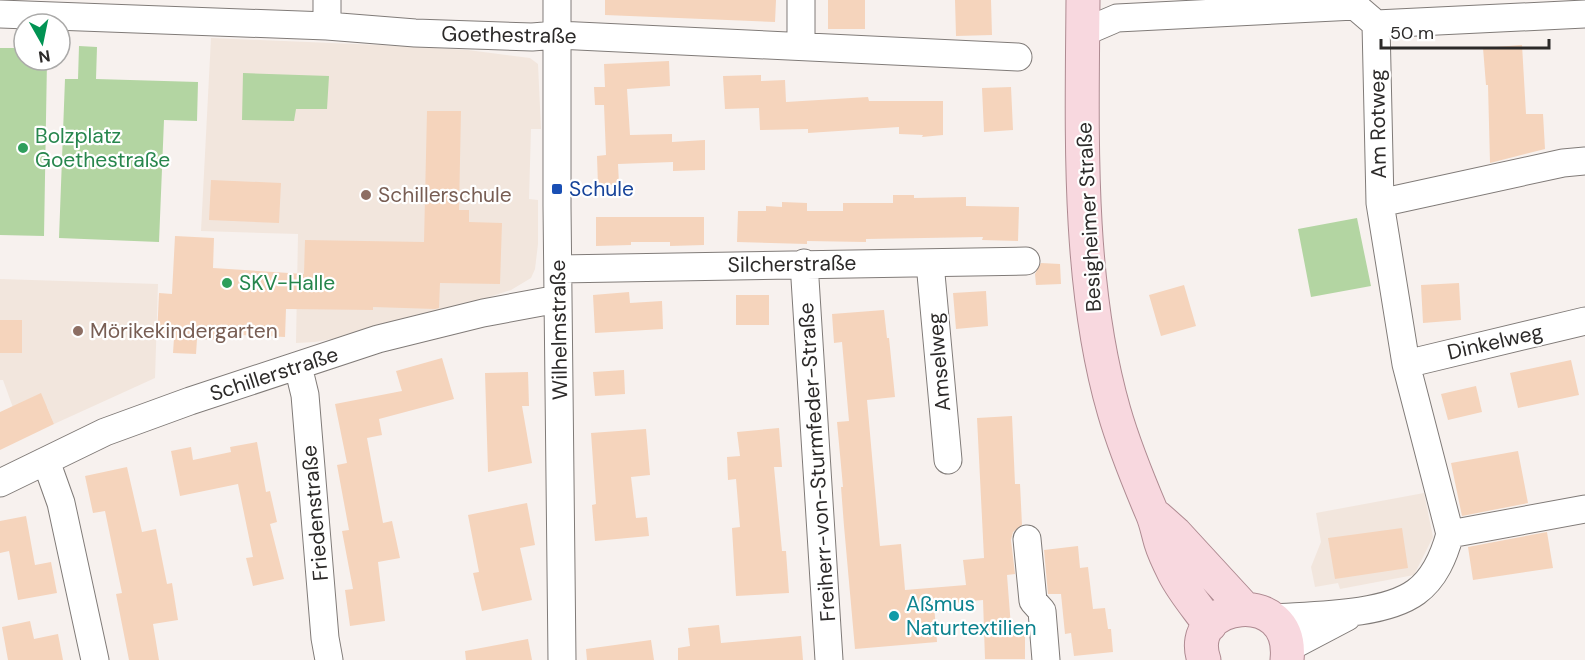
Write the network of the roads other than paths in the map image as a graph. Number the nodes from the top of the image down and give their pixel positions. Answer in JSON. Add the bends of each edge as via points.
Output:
{"nodes":[{"id":1,"x":557,"y":0,"type":"edge"},
{"id":2,"x":801,"y":0,"type":"edge"},
{"id":3,"x":1083,"y":0,"type":"edge"},
{"id":4,"x":327,"y":13,"type":"edge"},
{"id":5,"x":0,"y":14,"type":"edge"},
{"id":6,"x":1585,"y":14,"type":"edge"},
{"id":7,"x":1376,"y":24,"type":"junction"},
{"id":8,"x":1082,"y":33,"type":"junction"},
{"id":9,"x":557,"y":35,"type":"junction"},
{"id":10,"x":801,"y":46,"type":"junction"},
{"id":11,"x":1018,"y":57,"type":"dead end"},
{"id":12,"x":1574,"y":162,"type":"edge"},
{"id":13,"x":1380,"y":203,"type":"junction"},
{"id":14,"x":1026,"y":261,"type":"dead end"},
{"id":15,"x":804,"y":263,"type":"junction"},
{"id":16,"x":930,"y":263,"type":"junction"},
{"id":17,"x":559,"y":268,"type":"junction"},
{"id":18,"x":558,"y":298,"type":"junction"},
{"id":19,"x":1585,"y":321,"type":"edge"},
{"id":20,"x":1406,"y":364,"type":"junction"},
{"id":21,"x":298,"y":366,"type":"junction"},
{"id":22,"x":948,"y":460,"type":"dead end"},
{"id":23,"x":46,"y":461,"type":"junction"},
{"id":24,"x":0,"y":483,"type":"edge"},
{"id":25,"x":1585,"y":509,"type":"edge"},
{"id":26,"x":1153,"y":514,"type":"junction"},
{"id":27,"x":1450,"y":534,"type":"junction"},
{"id":28,"x":1027,"y":539,"type":"dead end"},
{"id":29,"x":1356,"y":612,"type":"junction"},
{"id":30,"x":1258,"y":613,"type":"junction"},
{"id":31,"x":1200,"y":649,"type":"edge"},
{"id":32,"x":1287,"y":654,"type":"edge"},
{"id":33,"x":95,"y":660,"type":"edge"},
{"id":34,"x":329,"y":660,"type":"edge"},
{"id":35,"x":562,"y":660,"type":"edge"},
{"id":36,"x":829,"y":660,"type":"edge"},
{"id":37,"x":1046,"y":660,"type":"edge"}],
"edges":[{"from":1,"to":9,"type":"street","name":"Wilhelmstraße"},
{"from":2,"to":10,"type":"street"},
{"from":3,"to":8,"type":"main road","name":"Besigheimer Straße"},
{"from":4,"to":5,"type":"street","name":"Goethestraße"},
{"from":4,"to":9,"type":"street","name":"Goethestraße","via":[[415,33]]},
{"from":6,"to":7,"type":"street"},
{"from":7,"to":8,"type":"street","via":[[1355,6],[1117,18]]},
{"from":7,"to":13,"type":"street","name":"Am Rotweg"},
{"from":8,"to":26,"type":"main road","name":"Besigheimer Straße","via":[[1084,185],[1095,316],[1114,411]]},
{"from":9,"to":10,"type":"street","name":"Goethestraße"},
{"from":9,"to":17,"type":"street","name":"Wilhelmstraße"},
{"from":10,"to":11,"type":"street","name":"Goethestraße"},
{"from":12,"to":13,"type":"street","name":"Am Rotweg"},
{"from":13,"to":20,"type":"street","name":"Am Rotweg"},
{"from":14,"to":16,"type":"street","name":"Silcherstraße"},
{"from":15,"to":16,"type":"street","name":"Silcherstraße"},
{"from":15,"to":17,"type":"street","name":"Silcherstraße"},
{"from":15,"to":36,"type":"street","name":"Freiherr-von-Sturmfeder-Straße"},
{"from":16,"to":22,"type":"street","name":"Amselweg"},
{"from":17,"to":18,"type":"street","name":"Wilhelmstraße"},
{"from":18,"to":21,"type":"street","name":"Schillerstraße","via":[[378,339]]},
{"from":18,"to":35,"type":"street","name":"Wilhelmstraße"},
{"from":19,"to":20,"type":"street","name":"Dinkelweg"},
{"from":20,"to":27,"type":"street","name":"Am Rotweg"},
{"from":21,"to":23,"type":"street","name":"Schillerstraße","via":[[105,432]]},
{"from":21,"to":34,"type":"street","name":"Friedenstraße","via":[[305,395]]},
{"from":23,"to":24,"type":"street","name":"Schillerstraße"},
{"from":23,"to":33,"type":"street","via":[[61,503]]},
{"from":25,"to":27,"type":"street"},
{"from":26,"to":30,"type":"main road"},
{"from":26,"to":31,"type":"main road","name":"Besigheimer Straße"},
{"from":27,"to":29,"type":"street","via":[[1436,570],[1414,593]]},
{"from":28,"to":37,"type":"street","via":[[1033,601],[1042,611]]},
{"from":29,"to":30,"type":"street"},
{"from":29,"to":32,"type":"street"},
{"from":30,"to":31,"type":"main road","name":"Besigheimer Straße","via":[[1231,610],[1220,616]]},
{"from":30,"to":32,"type":"main road","via":[[1283,632]]}]}
